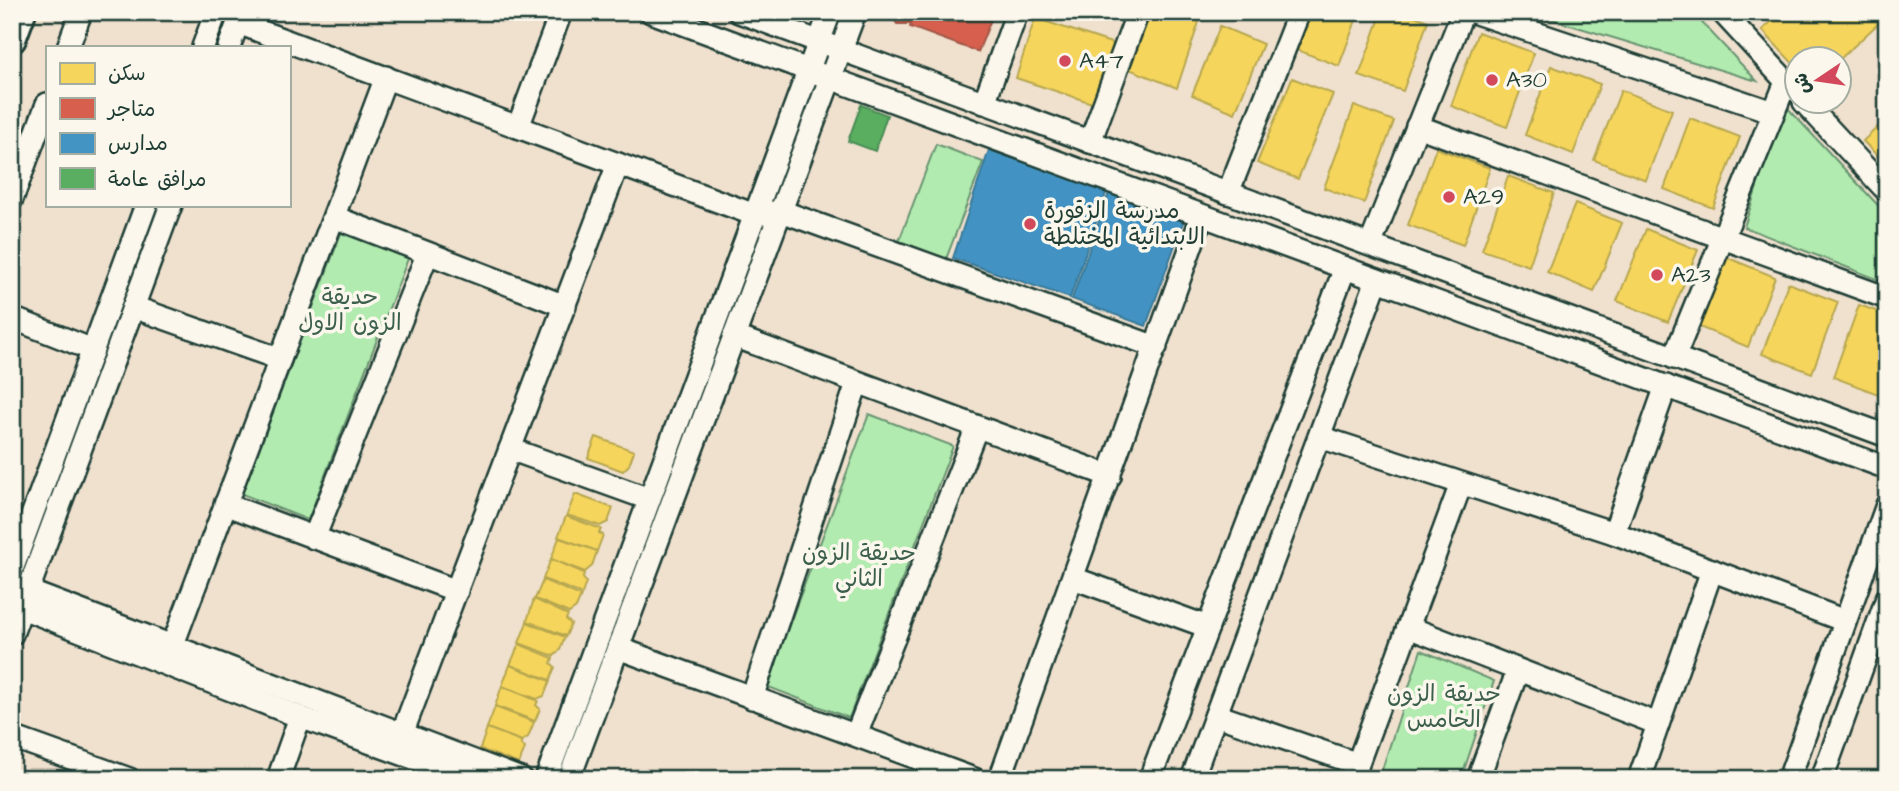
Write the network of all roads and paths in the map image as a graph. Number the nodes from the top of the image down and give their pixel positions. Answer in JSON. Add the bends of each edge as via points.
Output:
{"nodes":[{"id":1,"x":22,"y":12,"type":"edge"},
{"id":2,"x":81,"y":12,"type":"edge"},
{"id":3,"x":216,"y":12,"type":"edge"},
{"id":4,"x":561,"y":12,"type":"edge"},
{"id":5,"x":651,"y":12,"type":"edge"},
{"id":6,"x":739,"y":12,"type":"edge"},
{"id":7,"x":830,"y":12,"type":"edge"},
{"id":8,"x":855,"y":12,"type":"edge"},
{"id":9,"x":1017,"y":12,"type":"edge"},
{"id":10,"x":1138,"y":12,"type":"edge"},
{"id":11,"x":1299,"y":12,"type":"edge"},
{"id":12,"x":1462,"y":12,"type":"edge"},
{"id":13,"x":1473,"y":12,"type":"edge"},
{"id":14,"x":1722,"y":12,"type":"edge"},
{"id":15,"x":240,"y":18,"type":"edge"},
{"id":16,"x":12,"y":39,"type":"edge"},
{"id":17,"x":819,"y":42,"type":"junction"},
{"id":18,"x":68,"y":46,"type":"edge"},
{"id":19,"x":203,"y":46,"type":"edge"},
{"id":20,"x":229,"y":46,"type":"edge"},
{"id":21,"x":841,"y":50,"type":"junction"},
{"id":22,"x":809,"y":71,"type":"junction"},
{"id":23,"x":386,"y":77,"type":"junction"},
{"id":24,"x":830,"y":78,"type":"junction"},
{"id":25,"x":1784,"y":79,"type":"edge"},
{"id":26,"x":1784,"y":98,"type":"edge"},
{"id":27,"x":984,"y":103,"type":"junction"},
{"id":28,"x":46,"y":107,"type":"edge"},
{"id":29,"x":1773,"y":112,"type":"junction"},
{"id":30,"x":1817,"y":116,"type":"edge"},
{"id":31,"x":1417,"y":126,"type":"junction"},
{"id":32,"x":518,"y":127,"type":"junction"},
{"id":33,"x":1090,"y":142,"type":"junction"},
{"id":34,"x":618,"y":164,"type":"junction"},
{"id":35,"x":1887,"y":191,"type":"edge"},
{"id":36,"x":1228,"y":193,"type":"junction"},
{"id":37,"x":12,"y":199,"type":"edge"},
{"id":38,"x":146,"y":206,"type":"edge"},
{"id":39,"x":171,"y":206,"type":"edge"},
{"id":40,"x":781,"y":211,"type":"junction"},
{"id":41,"x":755,"y":215,"type":"junction"},
{"id":42,"x":1202,"y":216,"type":"junction"},
{"id":43,"x":334,"y":217,"type":"junction"},
{"id":44,"x":1723,"y":237,"type":"junction"},
{"id":45,"x":1371,"y":243,"type":"dead end"},
{"id":46,"x":427,"y":255,"type":"junction"},
{"id":47,"x":1345,"y":268,"type":"junction"},
{"id":48,"x":1377,"y":280,"type":"junction"},
{"id":49,"x":1887,"y":298,"type":"edge"},
{"id":50,"x":565,"y":306,"type":"junction"},
{"id":51,"x":133,"y":307,"type":"junction"},
{"id":52,"x":12,"y":318,"type":"edge"},
{"id":53,"x":734,"y":336,"type":"junction"},
{"id":54,"x":1156,"y":347,"type":"junction"},
{"id":55,"x":93,"y":350,"type":"junction"},
{"id":56,"x":1674,"y":358,"type":"junction"},
{"id":57,"x":280,"y":359,"type":"junction"},
{"id":58,"x":857,"y":383,"type":"junction"},
{"id":59,"x":1666,"y":386,"type":"junction"},
{"id":60,"x":977,"y":427,"type":"junction"},
{"id":61,"x":1887,"y":436,"type":"edge"},
{"id":62,"x":1320,"y":437,"type":"junction"},
{"id":63,"x":510,"y":449,"type":"junction"},
{"id":64,"x":1887,"y":468,"type":"edge"},
{"id":65,"x":1110,"y":476,"type":"junction"},
{"id":66,"x":1461,"y":484,"type":"junction"},
{"id":67,"x":649,"y":499,"type":"junction"},
{"id":68,"x":225,"y":504,"type":"junction"},
{"id":69,"x":1887,"y":505,"type":"edge"},
{"id":70,"x":1614,"y":533,"type":"junction"},
{"id":71,"x":314,"y":538,"type":"junction"},
{"id":72,"x":12,"y":570,"type":"edge"},
{"id":73,"x":1712,"y":570,"type":"junction"},
{"id":74,"x":1073,"y":578,"type":"junction"},
{"id":75,"x":457,"y":591,"type":"junction"},
{"id":76,"x":1887,"y":598,"type":"edge"},
{"id":77,"x":25,"y":599,"type":"junction"},
{"id":78,"x":1845,"y":621,"type":"junction"},
{"id":79,"x":1208,"y":627,"type":"junction"},
{"id":80,"x":1408,"y":627,"type":"junction"},
{"id":81,"x":12,"y":634,"type":"edge"},
{"id":82,"x":1881,"y":634,"type":"edge"},
{"id":83,"x":172,"y":647,"type":"junction"},
{"id":84,"x":618,"y":648,"type":"junction"},
{"id":85,"x":1518,"y":670,"type":"junction"},
{"id":86,"x":752,"y":698,"type":"junction"},
{"id":87,"x":1216,"y":715,"type":"junction"},
{"id":88,"x":300,"y":717,"type":"junction"},
{"id":89,"x":1658,"y":724,"type":"junction"},
{"id":90,"x":402,"y":734,"type":"junction"},
{"id":91,"x":856,"y":734,"type":"junction"},
{"id":92,"x":12,"y":737,"type":"edge"},
{"id":93,"x":1355,"y":771,"type":"edge"},
{"id":94,"x":129,"y":779,"type":"edge"},
{"id":95,"x":278,"y":779,"type":"edge"},
{"id":96,"x":471,"y":779,"type":"edge"},
{"id":97,"x":522,"y":779,"type":"edge"},
{"id":98,"x":546,"y":779,"type":"edge"},
{"id":99,"x":569,"y":779,"type":"edge"},
{"id":100,"x":974,"y":779,"type":"edge"},
{"id":101,"x":1000,"y":779,"type":"edge"},
{"id":102,"x":1150,"y":779,"type":"edge"},
{"id":103,"x":1192,"y":779,"type":"edge"},
{"id":104,"x":1478,"y":779,"type":"edge"},
{"id":105,"x":1639,"y":779,"type":"edge"},
{"id":106,"x":1789,"y":779,"type":"edge"},
{"id":107,"x":1822,"y":779,"type":"edge"}],
"edges":[{"from":1,"to":16,"type":"main road"},
{"from":2,"to":18,"type":"street"},
{"from":3,"to":19,"type":"street"},
{"from":4,"to":32,"type":"street"},
{"from":5,"to":22,"type":"street"},
{"from":6,"to":17,"type":"street"},
{"from":7,"to":17,"type":"street"},
{"from":8,"to":21,"type":"street"},
{"from":9,"to":27,"type":"street"},
{"from":10,"to":33,"type":"street"},
{"from":11,"to":36,"type":"street"},
{"from":12,"to":31,"type":"street"},
{"from":13,"to":29,"type":"street"},
{"from":14,"to":25,"type":"street"},
{"from":15,"to":20,"type":"street"},
{"from":15,"to":23,"type":"street"},
{"from":17,"to":21,"type":"street"},
{"from":17,"to":22,"type":"street"},
{"from":21,"to":24,"type":"street"},
{"from":21,"to":27,"type":"street"},
{"from":22,"to":24,"type":"street"},
{"from":22,"to":41,"type":"street"},
{"from":23,"to":32,"type":"street"},
{"from":23,"to":43,"type":"street"},
{"from":24,"to":40,"type":"street"},
{"from":24,"to":42,"type":"street"},
{"from":26,"to":29,"type":"street"},
{"from":27,"to":33,"type":"street"},
{"from":28,"to":37,"type":"street"},
{"from":29,"to":44,"type":"street"},
{"from":30,"to":35,"type":"street"},
{"from":31,"to":44,"type":"street"},
{"from":31,"to":45,"type":"street"},
{"from":32,"to":34,"type":"street"},
{"from":33,"to":36,"type":"street"},
{"from":34,"to":41,"type":"street"},
{"from":34,"to":50,"type":"street"},
{"from":36,"to":56,"type":"street"},
{"from":38,"to":55,"type":"street"},
{"from":39,"to":51,"type":"street"},
{"from":40,"to":41,"type":"street"},
{"from":40,"to":53,"type":"street"},
{"from":40,"to":54,"type":"street"},
{"from":41,"to":67,"type":"street"},
{"from":42,"to":47,"type":"street"},
{"from":42,"to":54,"type":"street"},
{"from":43,"to":46,"type":"street"},
{"from":43,"to":57,"type":"street"},
{"from":44,"to":49,"type":"street"},
{"from":44,"to":56,"type":"street"},
{"from":46,"to":50,"type":"street"},
{"from":46,"to":71,"type":"street"},
{"from":47,"to":48,"type":"street"},
{"from":47,"to":79,"type":"street"},
{"from":48,"to":59,"type":"street"},
{"from":48,"to":62,"type":"street"},
{"from":50,"to":63,"type":"street"},
{"from":51,"to":57,"type":"street"},
{"from":51,"to":77,"type":"street"},
{"from":52,"to":55,"type":"street"},
{"from":53,"to":58,"type":"street"},
{"from":53,"to":84,"type":"street"},
{"from":54,"to":65,"type":"street"},
{"from":55,"to":72,"type":"street"},
{"from":56,"to":61,"type":"street"},
{"from":57,"to":68,"type":"street"},
{"from":58,"to":60,"type":"street"},
{"from":58,"to":86,"type":"street"},
{"from":59,"to":64,"type":"street"},
{"from":59,"to":70,"type":"street"},
{"from":60,"to":65,"type":"street"},
{"from":60,"to":91,"type":"street"},
{"from":62,"to":66,"type":"street"},
{"from":62,"to":87,"type":"street"},
{"from":63,"to":67,"type":"street"},
{"from":63,"to":75,"type":"street"},
{"from":65,"to":74,"type":"street"},
{"from":66,"to":70,"type":"street"},
{"from":66,"to":80,"type":"street"},
{"from":67,"to":98,"type":"street"},
{"from":68,"to":71,"type":"street"},
{"from":68,"to":83,"type":"street"},
{"from":69,"to":78,"type":"street"},
{"from":70,"to":73,"type":"street"},
{"from":71,"to":75,"type":"street"},
{"from":73,"to":78,"type":"street"},
{"from":73,"to":89,"type":"street"},
{"from":74,"to":79,"type":"street"},
{"from":74,"to":101,"type":"street"},
{"from":75,"to":90,"type":"street"},
{"from":76,"to":82,"type":"street"},
{"from":77,"to":81,"type":"street"},
{"from":77,"to":83,"type":"street"},
{"from":77,"to":88,"type":"street"},
{"from":78,"to":106,"type":"street"},
{"from":79,"to":102,"type":"street"},
{"from":80,"to":85,"type":"street"},
{"from":80,"to":93,"type":"street"},
{"from":82,"to":107,"type":"street"},
{"from":83,"to":90,"type":"street"},
{"from":84,"to":86,"type":"street"},
{"from":84,"to":99,"type":"street"},
{"from":85,"to":89,"type":"street"},
{"from":85,"to":104,"type":"street"},
{"from":86,"to":91,"type":"street"},
{"from":87,"to":93,"type":"street"},
{"from":87,"to":103,"type":"street"},
{"from":88,"to":95,"type":"street"},
{"from":88,"to":96,"type":"street"},
{"from":89,"to":105,"type":"street"},
{"from":90,"to":97,"type":"street"},
{"from":91,"to":100,"type":"street"},
{"from":92,"to":94,"type":"street"}]}
